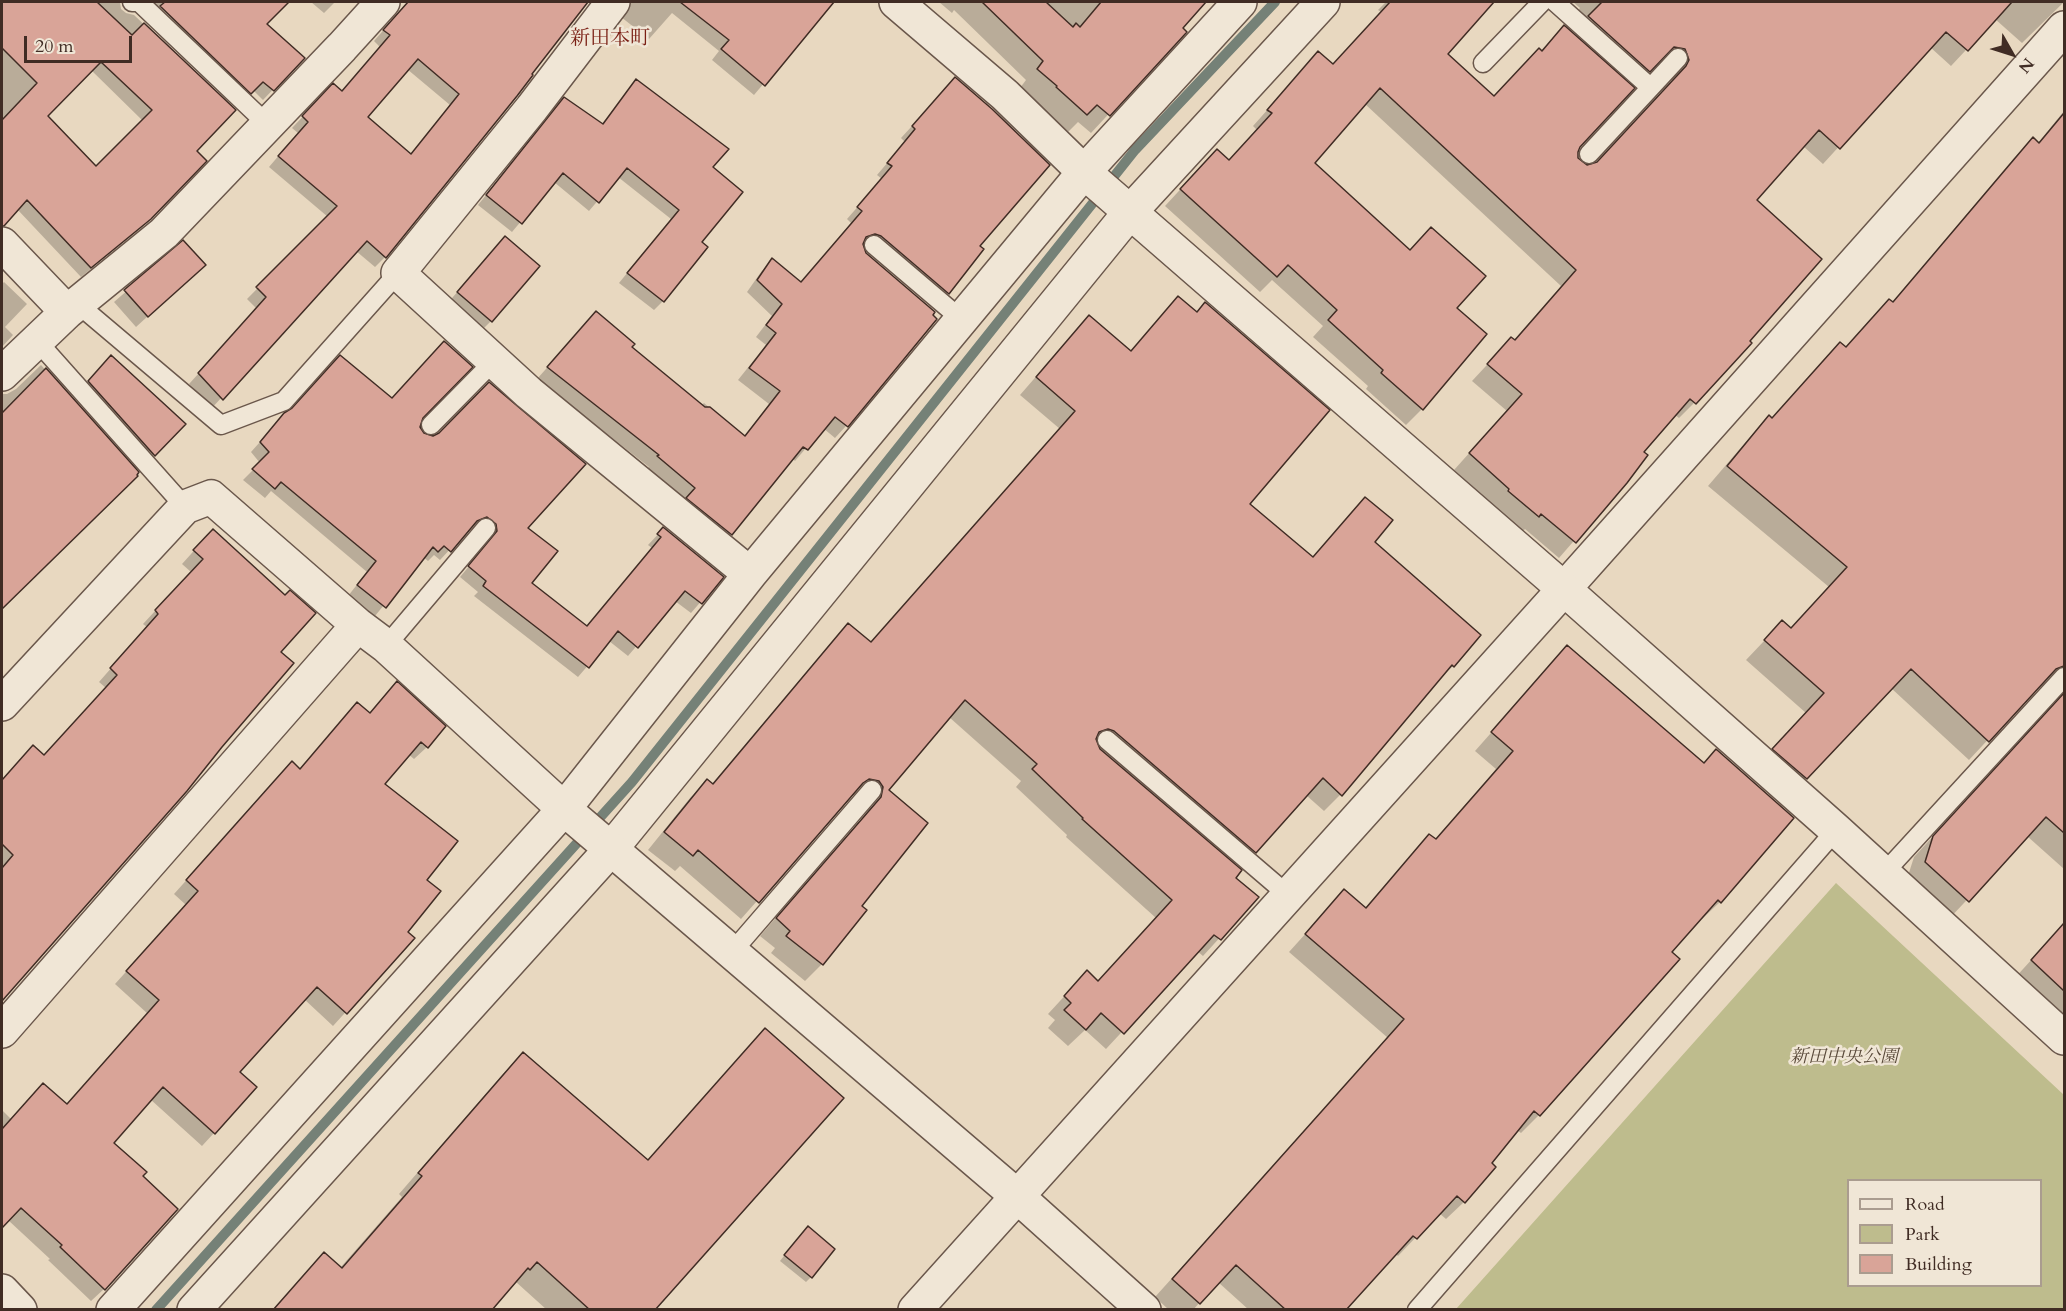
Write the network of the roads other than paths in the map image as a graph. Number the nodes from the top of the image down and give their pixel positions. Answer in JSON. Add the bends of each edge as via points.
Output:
{"nodes":[{"id":1,"x":132,"y":2,"type":"edge"},
{"id":2,"x":383,"y":2,"type":"edge"},
{"id":3,"x":613,"y":2,"type":"edge"},
{"id":4,"x":896,"y":2,"type":"edge"},
{"id":5,"x":1240,"y":2,"type":"edge"},
{"id":6,"x":1323,"y":2,"type":"edge"},
{"id":7,"x":1542,"y":2,"type":"edge"},
{"id":8,"x":1555,"y":2,"type":"edge"},
{"id":9,"x":2064,"y":27,"type":"edge"},
{"id":10,"x":1678,"y":58,"type":"dead end"},
{"id":11,"x":1483,"y":63,"type":"dead end"},
{"id":12,"x":1650,"y":87,"type":"junction"},
{"id":13,"x":268,"y":125,"type":"junction"},
{"id":14,"x":1589,"y":154,"type":"dead end"},
{"id":15,"x":1085,"y":172,"type":"junction"},
{"id":16,"x":1126,"y":208,"type":"junction"},
{"id":17,"x":2,"y":244,"type":"edge"},
{"id":18,"x":874,"y":245,"type":"dead end"},
{"id":19,"x":398,"y":273,"type":"junction"},
{"id":20,"x":73,"y":309,"type":"junction"},
{"id":21,"x":961,"y":319,"type":"junction"},
{"id":22,"x":38,"y":342,"type":"junction"},
{"id":23,"x":495,"y":361,"type":"junction"},
{"id":24,"x":2,"y":374,"type":"edge"},
{"id":25,"x":431,"y":425,"type":"dead end"},
{"id":26,"x":185,"y":507,"type":"junction"},
{"id":27,"x":486,"y":528,"type":"dead end"},
{"id":28,"x":750,"y":574,"type":"junction"},
{"id":29,"x":1564,"y":589,"type":"junction"},
{"id":30,"x":358,"y":625,"type":"junction"},
{"id":31,"x":386,"y":646,"type":"junction"},
{"id":32,"x":2064,"y":677,"type":"edge"},
{"id":33,"x":2,"y":704,"type":"edge"},
{"id":34,"x":1107,"y":740,"type":"dead end"},
{"id":35,"x":872,"y":790,"type":"dead end"},
{"id":36,"x":589,"y":830,"type":"junction"},
{"id":37,"x":1836,"y":830,"type":"junction"},
{"id":38,"x":1884,"y":873,"type":"junction"},
{"id":39,"x":1288,"y":895,"type":"junction"},
{"id":40,"x":732,"y":952,"type":"junction"},
{"id":41,"x":2,"y":1031,"type":"edge"},
{"id":42,"x":2064,"y":1038,"type":"edge"},
{"id":43,"x":1017,"y":1196,"type":"junction"},
{"id":44,"x":2,"y":1291,"type":"edge"},
{"id":45,"x":20,"y":1310,"type":"edge"},
{"id":46,"x":113,"y":1310,"type":"edge"},
{"id":47,"x":194,"y":1310,"type":"edge"},
{"id":48,"x":915,"y":1310,"type":"edge"},
{"id":49,"x":1144,"y":1310,"type":"edge"},
{"id":50,"x":1417,"y":1310,"type":"edge"}],
"edges":[{"from":1,"to":13,"type":"lane","via":[[139,2]]},
{"from":2,"to":13,"type":"street"},
{"from":3,"to":19,"type":"street"},
{"from":4,"to":15,"type":"street","via":[[1005,95]]},
{"from":5,"to":15,"type":"street"},
{"from":6,"to":16,"type":"street"},
{"from":7,"to":11,"type":"lane"},
{"from":8,"to":12,"type":"lane"},
{"from":9,"to":29,"type":"street"},
{"from":10,"to":12,"type":"lane"},
{"from":12,"to":14,"type":"lane"},
{"from":13,"to":20,"type":"street","via":[[164,233]]},
{"from":15,"to":16,"type":"street"},
{"from":15,"to":21,"type":"street"},
{"from":16,"to":29,"type":"street"},
{"from":16,"to":36,"type":"street"},
{"from":17,"to":20,"type":"street"},
{"from":18,"to":21,"type":"lane"},
{"from":19,"to":20,"type":"lane","via":[[284,401],[221,425]]},
{"from":19,"to":23,"type":"street"},
{"from":20,"to":22,"type":"street"},
{"from":21,"to":28,"type":"street"},
{"from":22,"to":24,"type":"street"},
{"from":22,"to":26,"type":"lane"},
{"from":23,"to":25,"type":"lane"},
{"from":23,"to":28,"type":"street"},
{"from":26,"to":30,"type":"street","via":[[211,497]]},
{"from":26,"to":33,"type":"street"},
{"from":27,"to":31,"type":"lane"},
{"from":28,"to":36,"type":"street"},
{"from":29,"to":37,"type":"street"},
{"from":29,"to":39,"type":"street"},
{"from":30,"to":31,"type":"street"},
{"from":30,"to":41,"type":"street"},
{"from":31,"to":36,"type":"street"},
{"from":32,"to":38,"type":"lane"},
{"from":34,"to":39,"type":"lane"},
{"from":35,"to":40,"type":"lane"},
{"from":36,"to":40,"type":"street"},
{"from":36,"to":46,"type":"street"},
{"from":36,"to":47,"type":"street"},
{"from":37,"to":38,"type":"street"},
{"from":37,"to":50,"type":"lane"},
{"from":38,"to":42,"type":"street"},
{"from":39,"to":43,"type":"street"},
{"from":40,"to":43,"type":"street"},
{"from":43,"to":48,"type":"street"},
{"from":43,"to":49,"type":"street"},
{"from":44,"to":45,"type":"street"}]}
